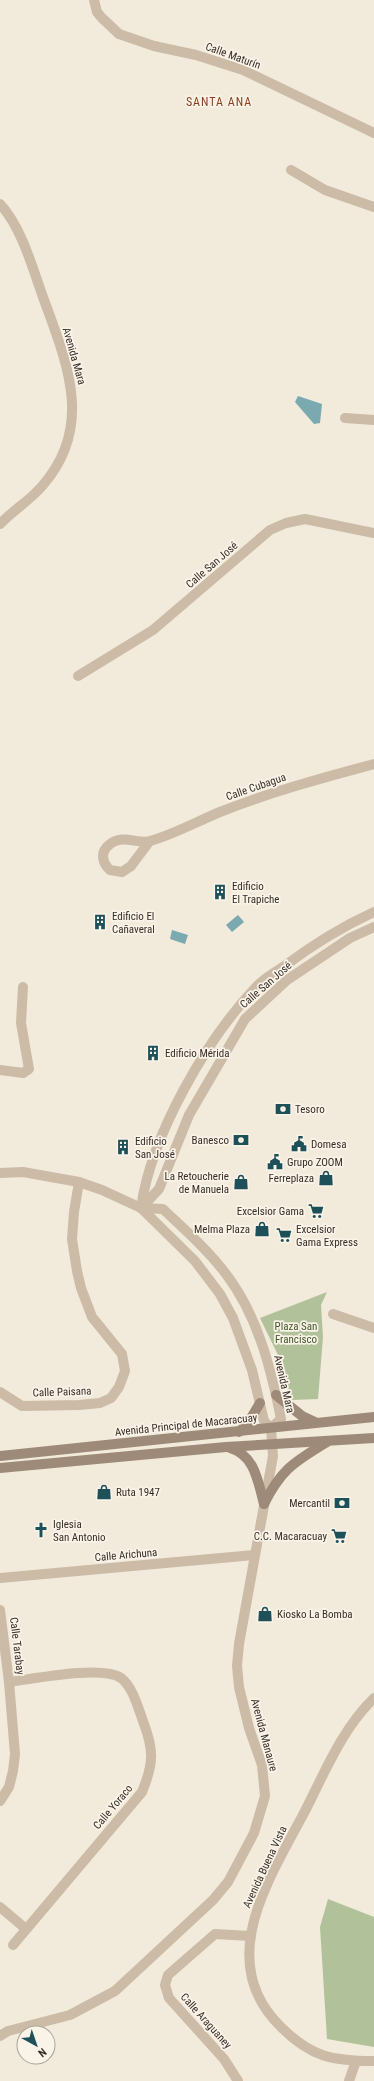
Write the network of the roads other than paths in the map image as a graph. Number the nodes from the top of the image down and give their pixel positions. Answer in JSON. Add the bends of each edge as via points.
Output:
{"nodes":[{"id":1,"x":94,"y":0,"type":"edge"},
{"id":2,"x":374,"y":133,"type":"edge"},
{"id":3,"x":291,"y":170,"type":"dead end"},
{"id":4,"x":0,"y":204,"type":"edge"},
{"id":5,"x":374,"y":207,"type":"edge"},
{"id":6,"x":345,"y":418,"type":"dead end"},
{"id":7,"x":374,"y":420,"type":"edge"},
{"id":8,"x":0,"y":524,"type":"edge"},
{"id":9,"x":374,"y":533,"type":"edge"},
{"id":10,"x":78,"y":676,"type":"dead end"},
{"id":11,"x":374,"y":764,"type":"edge"},
{"id":12,"x":149,"y":842,"type":"dead end"},
{"id":13,"x":374,"y":912,"type":"edge"},
{"id":14,"x":374,"y":927,"type":"edge"},
{"id":15,"x":23,"y":987,"type":"dead end"},
{"id":16,"x":0,"y":1070,"type":"edge"},
{"id":17,"x":176,"y":1109,"type":"junction"},
{"id":18,"x":189,"y":1115,"type":"junction"},
{"id":19,"x":0,"y":1173,"type":"edge"},
{"id":20,"x":79,"y":1182,"type":"junction"},
{"id":21,"x":141,"y":1208,"type":"junction"},
{"id":22,"x":334,"y":1314,"type":"dead end"},
{"id":23,"x":374,"y":1328,"type":"edge"},
{"id":24,"x":0,"y":1392,"type":"edge"},
{"id":25,"x":276,"y":1395,"type":"junction"},
{"id":26,"x":260,"y":1403,"type":"junction"},
{"id":27,"x":374,"y":1417,"type":"edge"},
{"id":28,"x":317,"y":1422,"type":"junction"},
{"id":29,"x":271,"y":1428,"type":"junction"},
{"id":30,"x":239,"y":1432,"type":"junction"},
{"id":31,"x":374,"y":1438,"type":"edge"},
{"id":32,"x":328,"y":1441,"type":"junction"},
{"id":33,"x":273,"y":1445,"type":"junction"},
{"id":34,"x":226,"y":1447,"type":"junction"},
{"id":35,"x":0,"y":1456,"type":"edge"},
{"id":36,"x":0,"y":1468,"type":"edge"},
{"id":37,"x":264,"y":1504,"type":"junction"},
{"id":38,"x":254,"y":1555,"type":"junction"},
{"id":39,"x":0,"y":1578,"type":"edge"},
{"id":40,"x":0,"y":1610,"type":"edge"},
{"id":41,"x":9,"y":1682,"type":"junction"},
{"id":42,"x":374,"y":1698,"type":"edge"},
{"id":43,"x":0,"y":1801,"type":"edge"},
{"id":44,"x":0,"y":1907,"type":"edge"},
{"id":45,"x":26,"y":1929,"type":"junction"},
{"id":46,"x":250,"y":1936,"type":"junction"},
{"id":47,"x":13,"y":1945,"type":"dead end"},
{"id":48,"x":0,"y":2036,"type":"edge"},
{"id":49,"x":356,"y":2061,"type":"junction"},
{"id":50,"x":374,"y":2061,"type":"edge"},
{"id":51,"x":238,"y":2081,"type":"edge"},
{"id":52,"x":349,"y":2081,"type":"edge"}],
"edges":[{"from":1,"to":2,"type":"street","name":"Calle Maturín","via":[[97,12],[118,34],[243,70]]},
{"from":3,"to":5,"type":"street","via":[[325,190]]},
{"from":4,"to":8,"type":"street","name":"Avenida Mara","via":[[8,213],[35,276],[61,347],[70,376],[73,398],[66,444],[56,467],[43,486]]},
{"from":6,"to":7,"type":"street"},
{"from":9,"to":10,"type":"street","name":"Calle San José","via":[[305,519],[270,530],[154,630]]},
{"from":11,"to":12,"type":"street","name":"Calle Cubagua","via":[[286,789],[221,812]]},
{"from":13,"to":17,"type":"street","name":"Calle San José","via":[[342,927],[259,983],[230,1017],[198,1067]]},
{"from":14,"to":18,"type":"street","name":"Calle San José","via":[[350,938],[287,980],[245,1019]]},
{"from":15,"to":16,"type":"street","via":[[21,1023],[29,1069],[23,1073]]},
{"from":17,"to":18,"type":"street"},
{"from":17,"to":21,"type":"street","name":"Calle San José","via":[[154,1156],[144,1186]]},
{"from":18,"to":21,"type":"street","name":"Calle San José","via":[[159,1189]]},
{"from":19,"to":20,"type":"street","name":"Avenida Mara","via":[[23,1172]]},
{"from":20,"to":21,"type":"street","name":"Avenida Mara"},
{"from":20,"to":24,"type":"street","name":"Calle Paisana","via":[[72,1239],[77,1271],[92,1317],[122,1354],[125,1370],[119,1387],[111,1398],[79,1405],[22,1406]]},
{"from":21,"to":25,"type":"street","name":"Avenida Mara","via":[[163,1209],[199,1243],[227,1275],[253,1320],[270,1368]]},
{"from":21,"to":26,"type":"street","name":"Avenida Mara","via":[[195,1261],[220,1294],[233,1318],[252,1370]]},
{"from":22,"to":23,"type":"street"},
{"from":25,"to":28,"type":"street","via":[[302,1416]]},
{"from":25,"to":29,"type":"street","name":"Avenida Mara","via":[[281,1419]]},
{"from":26,"to":29,"type":"street","name":"Avenida Mara","via":[[264,1421]]},
{"from":26,"to":30,"type":"street","via":[[248,1423]]},
{"from":27,"to":28,"type":"street","name":"Avenida Principal de Macaracuay"},
{"from":28,"to":29,"type":"street","name":"Avenida Principal de Macaracuay"},
{"from":29,"to":30,"type":"street","name":"Avenida Principal de Macaracuay"},
{"from":29,"to":33,"type":"street","name":"Avenida Manaure"},
{"from":30,"to":35,"type":"street","name":"Avenida Principal de Macaracuay"},
{"from":31,"to":32,"type":"street"},
{"from":32,"to":33,"type":"street"},
{"from":32,"to":37,"type":"street","via":[[301,1457],[282,1474]]},
{"from":33,"to":34,"type":"street"},
{"from":33,"to":37,"type":"street","name":"Avenida Manaure"},
{"from":34,"to":36,"type":"street"},
{"from":34,"to":37,"type":"street","via":[[238,1451],[249,1460]]},
{"from":37,"to":38,"type":"street","name":"Avenida Manaure"},
{"from":38,"to":39,"type":"street","name":"Calle Arichuna"},
{"from":38,"to":48,"type":"street","name":"Avenida Manaure","via":[[237,1666],[243,1707],[262,1765],[264,1780],[265,1796],[254,1833],[228,1882],[213,1900],[115,1991],[70,2015],[8,2031]]},
{"from":40,"to":41,"type":"street","name":"Calle Tarabay"},
{"from":41,"to":43,"type":"street","name":"Calle Tarabay","via":[[14,1771],[9,1788]]},
{"from":41,"to":45,"type":"street","name":"Calle Yoraco","via":[[87,1672],[113,1674],[128,1686],[136,1702],[151,1743],[152,1753],[150,1770],[142,1792]]},
{"from":42,"to":46,"type":"street","name":"Avenida Buena Vista","via":[[340,1743],[266,1888],[254,1915]]},
{"from":44,"to":45,"type":"street"},
{"from":45,"to":47,"type":"street","name":"Calle Yoraco"},
{"from":46,"to":49,"type":"street","name":"Avenida Buena Vista","via":[[250,1975],[256,1993],[268,2014],[288,2034],[316,2053],[341,2061]]},
{"from":46,"to":51,"type":"street","name":"Calle Araguaney","via":[[215,1934],[168,1975],[165,1985],[169,1998],[224,2059]]},
{"from":49,"to":50,"type":"street","name":"Avenida Buena Vista"},
{"from":49,"to":52,"type":"street"}]}
